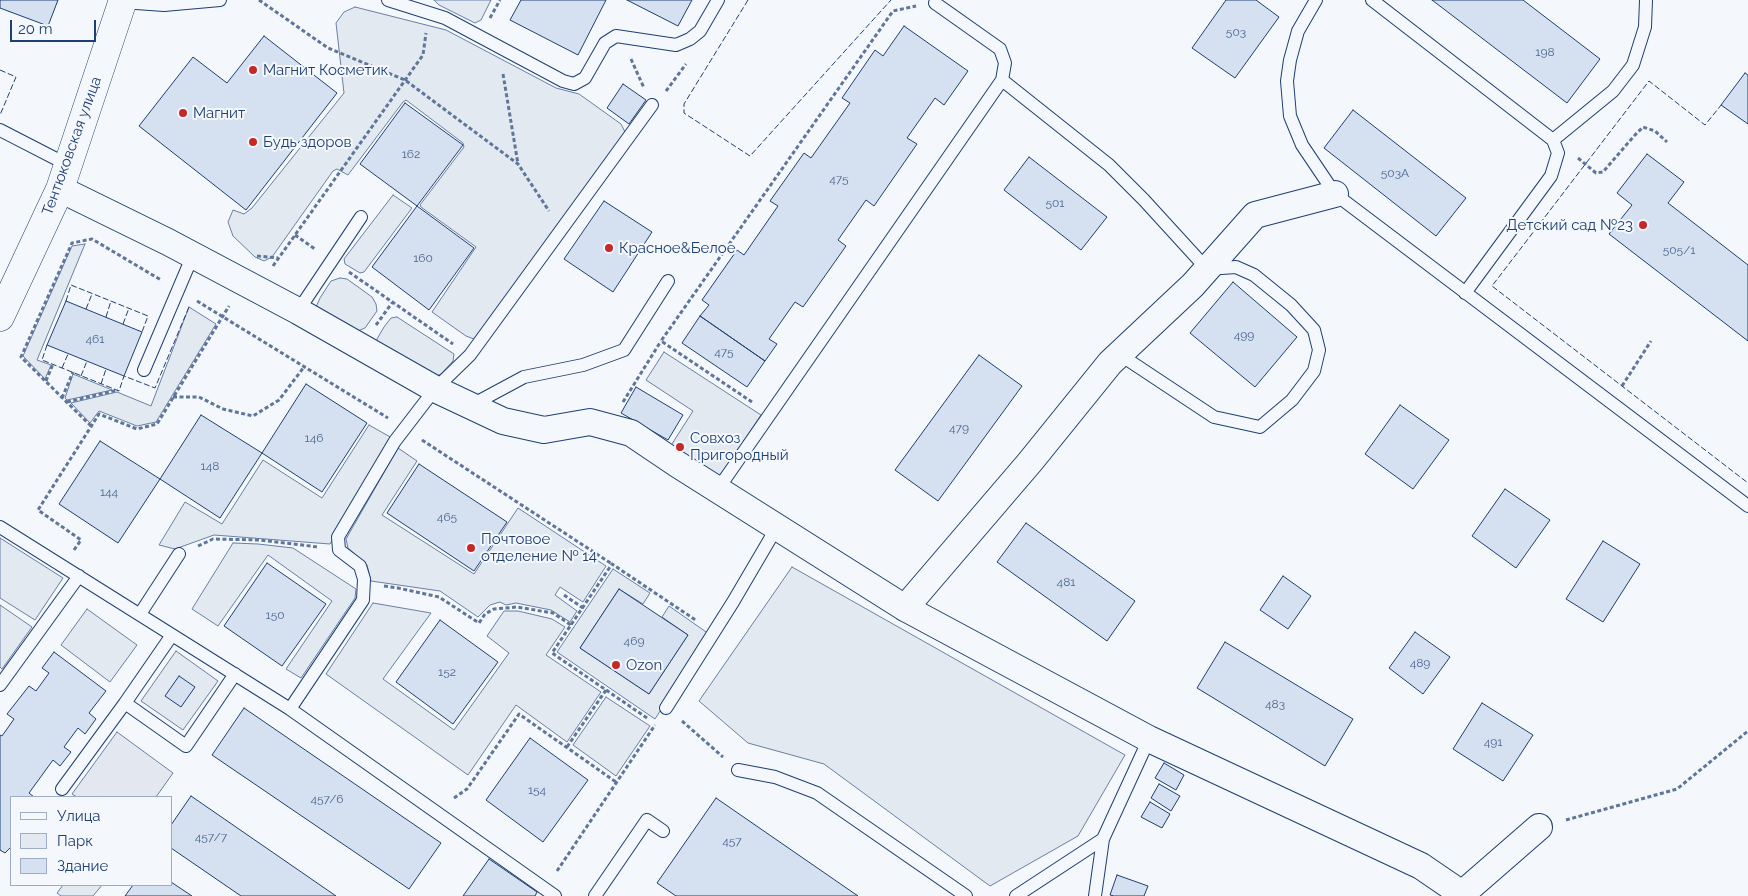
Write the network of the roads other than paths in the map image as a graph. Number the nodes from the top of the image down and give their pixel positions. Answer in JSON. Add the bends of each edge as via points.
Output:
{"nodes":[{"id":1,"x":220,"y":0,"type":"edge"},
{"id":2,"x":388,"y":0,"type":"edge"},
{"id":3,"x":718,"y":0,"type":"edge"},
{"id":4,"x":1316,"y":0,"type":"edge"},
{"id":5,"x":1372,"y":0,"type":"edge"},
{"id":6,"x":1646,"y":0,"type":"edge"},
{"id":7,"x":123,"y":1,"type":"edge"},
{"id":8,"x":935,"y":2,"type":"road end"},
{"id":9,"x":415,"y":4,"type":"edge"},
{"id":10,"x":1002,"y":80,"type":"junction"},
{"id":11,"x":652,"y":105,"type":"road end"},
{"id":12,"x":0,"y":130,"type":"edge"},
{"id":13,"x":1553,"y":140,"type":"junction"},
{"id":14,"x":64,"y":177,"type":"junction"},
{"id":15,"x":1335,"y":194,"type":"junction"},
{"id":16,"x":361,"y":217,"type":"dead end"},
{"id":17,"x":193,"y":255,"type":"junction"},
{"id":18,"x":1207,"y":269,"type":"junction"},
{"id":19,"x":668,"y":281,"type":"dead end"},
{"id":20,"x":1465,"y":293,"type":"junction"},
{"id":21,"x":298,"y":311,"type":"junction"},
{"id":22,"x":0,"y":317,"type":"edge"},
{"id":23,"x":1119,"y":354,"type":"junction"},
{"id":24,"x":144,"y":370,"type":"dead end"},
{"id":25,"x":435,"y":389,"type":"junction"},
{"id":26,"x":470,"y":406,"type":"junction"},
{"id":27,"x":718,"y":490,"type":"junction"},
{"id":28,"x":1748,"y":506,"type":"edge"},
{"id":29,"x":0,"y":527,"type":"edge"},
{"id":30,"x":777,"y":527,"type":"junction"},
{"id":31,"x":179,"y":554,"type":"road end"},
{"id":32,"x":79,"y":576,"type":"junction"},
{"id":33,"x":905,"y":608,"type":"junction"},
{"id":34,"x":140,"y":614,"type":"junction"},
{"id":35,"x":172,"y":635,"type":"junction"},
{"id":36,"x":235,"y":674,"type":"junction"},
{"id":37,"x":0,"y":685,"type":"edge"},
{"id":38,"x":125,"y":703,"type":"junction"},
{"id":39,"x":666,"y":708,"type":"road end"},
{"id":40,"x":290,"y":709,"type":"junction"},
{"id":41,"x":1149,"y":739,"type":"junction"},
{"id":42,"x":738,"y":770,"type":"road end"},
{"id":43,"x":62,"y":790,"type":"dead end"},
{"id":44,"x":1539,"y":827,"type":"road end"},
{"id":45,"x":663,"y":831,"type":"dead end"},
{"id":46,"x":1103,"y":839,"type":"junction"},
{"id":47,"x":550,"y":892,"type":"edge"},
{"id":48,"x":1461,"y":895,"type":"edge"},
{"id":49,"x":595,"y":896,"type":"edge"},
{"id":50,"x":966,"y":896,"type":"edge"},
{"id":51,"x":1016,"y":896,"type":"edge"},
{"id":52,"x":1095,"y":896,"type":"edge"}],
"edges":[{"from":1,"to":7,"type":"lane","via":[[164,5]]},
{"from":2,"to":9,"type":"lane"},
{"from":3,"to":9,"type":"lane","via":[[700,31],[676,45],[616,36],[605,43],[585,78],[574,84]]},
{"from":4,"to":15,"type":"lane","via":[[1298,31],[1290,60],[1287,80],[1289,107],[1302,145]]},
{"from":5,"to":13,"type":"lane"},
{"from":6,"to":13,"type":"lane","via":[[1645,27],[1633,65],[1612,91]]},
{"from":7,"to":14,"type":"street","name":"Тентюковская улица"},
{"from":8,"to":10,"type":"lane","via":[[1000,49],[1005,63]]},
{"from":10,"to":18,"type":"lane","via":[[1109,165]]},
{"from":10,"to":27,"type":"lane"},
{"from":11,"to":25,"type":"lane","via":[[470,355]]},
{"from":12,"to":14,"type":"lane"},
{"from":13,"to":20,"type":"lane","via":[[1558,152],[1551,176]]},
{"from":14,"to":17,"type":"street"},
{"from":14,"to":22,"type":"street","name":"Тентюковская улица"},
{"from":15,"to":18,"type":"street","via":[[1255,215]]},
{"from":15,"to":20,"type":"lane"},
{"from":16,"to":21,"type":"lane"},
{"from":17,"to":21,"type":"street"},
{"from":17,"to":24,"type":"lane"},
{"from":18,"to":23,"type":"street"},
{"from":18,"to":23,"type":"lane","via":[[1236,267],[1254,275],[1291,305],[1314,330],[1319,350],[1314,371],[1292,400],[1260,427],[1214,417]]},
{"from":19,"to":26,"type":"lane","via":[[624,350],[583,365],[524,377]]},
{"from":20,"to":28,"type":"lane"},
{"from":21,"to":25,"type":"street"},
{"from":23,"to":33,"type":"street"},
{"from":25,"to":26,"type":"street"},
{"from":25,"to":40,"type":"lane","via":[[395,441],[338,537],[339,550],[360,566],[363,600]]},
{"from":26,"to":27,"type":"street","via":[[503,421],[544,430],[590,422],[631,433]]},
{"from":27,"to":30,"type":"street"},
{"from":29,"to":32,"type":"lane"},
{"from":30,"to":33,"type":"street"},
{"from":30,"to":39,"type":"lane"},
{"from":31,"to":34,"type":"lane"},
{"from":32,"to":34,"type":"lane"},
{"from":32,"to":37,"type":"lane"},
{"from":33,"to":41,"type":"street"},
{"from":34,"to":35,"type":"lane"},
{"from":35,"to":36,"type":"lane"},
{"from":35,"to":38,"type":"lane"},
{"from":36,"to":38,"type":"lane","via":[[186,746]]},
{"from":36,"to":40,"type":"lane"},
{"from":38,"to":43,"type":"lane"},
{"from":40,"to":47,"type":"lane"},
{"from":41,"to":46,"type":"lane"},
{"from":41,"to":48,"type":"street","via":[[1421,866]]},
{"from":42,"to":50,"type":"lane","via":[[775,777],[817,793]]},
{"from":44,"to":48,"type":"street"},
{"from":45,"to":49,"type":"lane","via":[[648,820]]},
{"from":46,"to":51,"type":"lane"},
{"from":46,"to":52,"type":"lane"}]}
